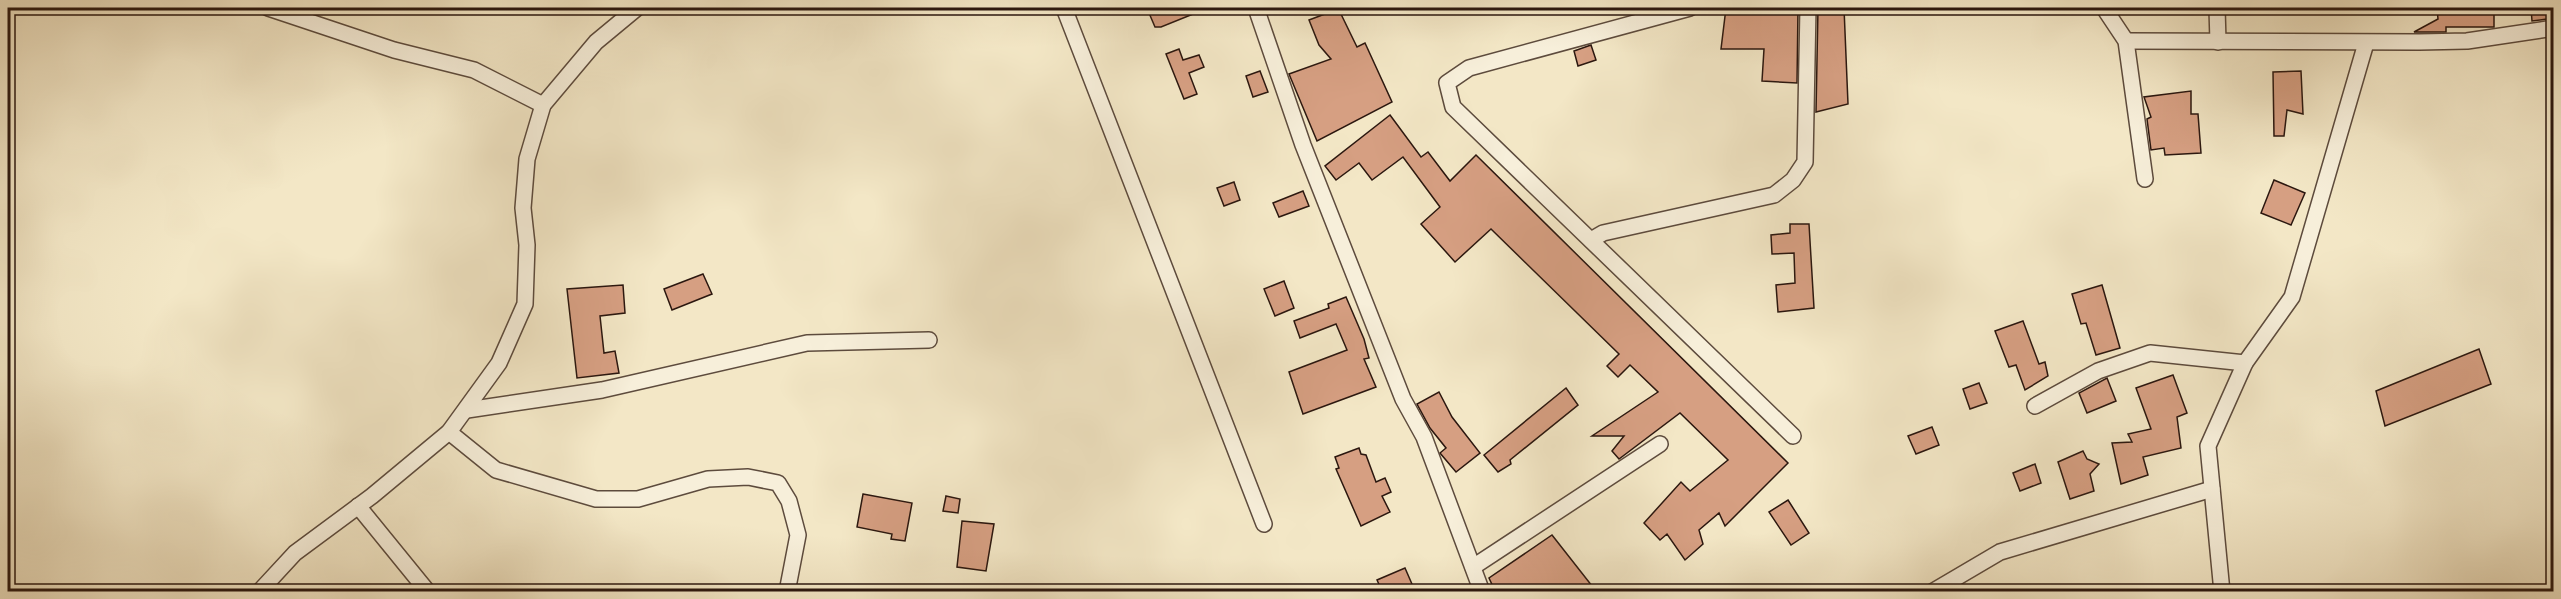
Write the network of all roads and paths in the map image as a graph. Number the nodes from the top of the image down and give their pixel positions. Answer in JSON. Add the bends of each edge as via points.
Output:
{"nodes":[{"id":1,"x":268,"y":8,"type":"edge"},
{"id":2,"x":637,"y":8,"type":"edge"},
{"id":3,"x":1064,"y":8,"type":"edge"},
{"id":4,"x":1256,"y":8,"type":"edge"},
{"id":5,"x":1690,"y":8,"type":"edge"},
{"id":6,"x":1808,"y":8,"type":"edge"},
{"id":7,"x":2104,"y":8,"type":"edge"},
{"id":8,"x":2217,"y":8,"type":"edge"},
{"id":9,"x":2553,"y":28,"type":"edge"},
{"id":10,"x":2126,"y":41,"type":"junction"},
{"id":11,"x":2218,"y":42,"type":"junction"},
{"id":12,"x":2366,"y":43,"type":"junction"},
{"id":13,"x":543,"y":105,"type":"junction"},
{"id":14,"x":2145,"y":179,"type":"dead end"},
{"id":15,"x":1591,"y":240,"type":"junction"},
{"id":16,"x":929,"y":340,"type":"dead end"},
{"id":17,"x":2245,"y":363,"type":"junction"},
{"id":18,"x":2035,"y":406,"type":"dead end"},
{"id":19,"x":466,"y":410,"type":"junction"},
{"id":20,"x":449,"y":432,"type":"junction"},
{"id":21,"x":1793,"y":436,"type":"dead end"},
{"id":22,"x":1660,"y":444,"type":"dead end"},
{"id":23,"x":2212,"y":489,"type":"junction"},
{"id":24,"x":358,"y":506,"type":"junction"},
{"id":25,"x":1264,"y":524,"type":"dead end"},
{"id":26,"x":1473,"y":567,"type":"junction"},
{"id":27,"x":259,"y":591,"type":"edge"},
{"id":28,"x":428,"y":591,"type":"edge"},
{"id":29,"x":787,"y":591,"type":"edge"},
{"id":30,"x":1482,"y":591,"type":"edge"},
{"id":31,"x":1932,"y":591,"type":"edge"},
{"id":32,"x":2222,"y":591,"type":"edge"}],
"edges":[{"from":1,"to":13,"type":"street","via":[[394,50],[474,70]]},
{"from":2,"to":13,"type":"street","via":[[596,42]]},
{"from":3,"to":25,"type":"street"},
{"from":4,"to":26,"type":"street","via":[[1303,145],[1403,399],[1424,437]]},
{"from":5,"to":15,"type":"street","via":[[1469,68],[1447,83],[1453,107]]},
{"from":6,"to":15,"type":"street","via":[[1805,162],[1794,180],[1774,195],[1603,233]]},
{"from":7,"to":10,"type":"street"},
{"from":8,"to":11,"type":"street"},
{"from":9,"to":12,"type":"street","via":[[2467,41]]},
{"from":10,"to":11,"type":"street"},
{"from":10,"to":14,"type":"street"},
{"from":11,"to":12,"type":"street"},
{"from":12,"to":17,"type":"street","via":[[2292,297]]},
{"from":13,"to":19,"type":"street","via":[[526,169],[525,304],[499,363]]},
{"from":15,"to":21,"type":"street"},
{"from":16,"to":19,"type":"street","via":[[807,343],[602,390]]},
{"from":17,"to":18,"type":"street","via":[[2150,353],[2098,371]]},
{"from":17,"to":23,"type":"street","via":[[2208,446]]},
{"from":19,"to":20,"type":"street"},
{"from":20,"to":24,"type":"street"},
{"from":20,"to":29,"type":"street","via":[[496,470],[596,499],[638,499],[708,479],[748,477],[778,483],[789,501],[798,535]]},
{"from":22,"to":26,"type":"street"},
{"from":23,"to":31,"type":"street","via":[[2000,552]]},
{"from":23,"to":32,"type":"street"},
{"from":24,"to":27,"type":"street","via":[[295,553]]},
{"from":24,"to":28,"type":"street"},
{"from":26,"to":30,"type":"street"}]}
